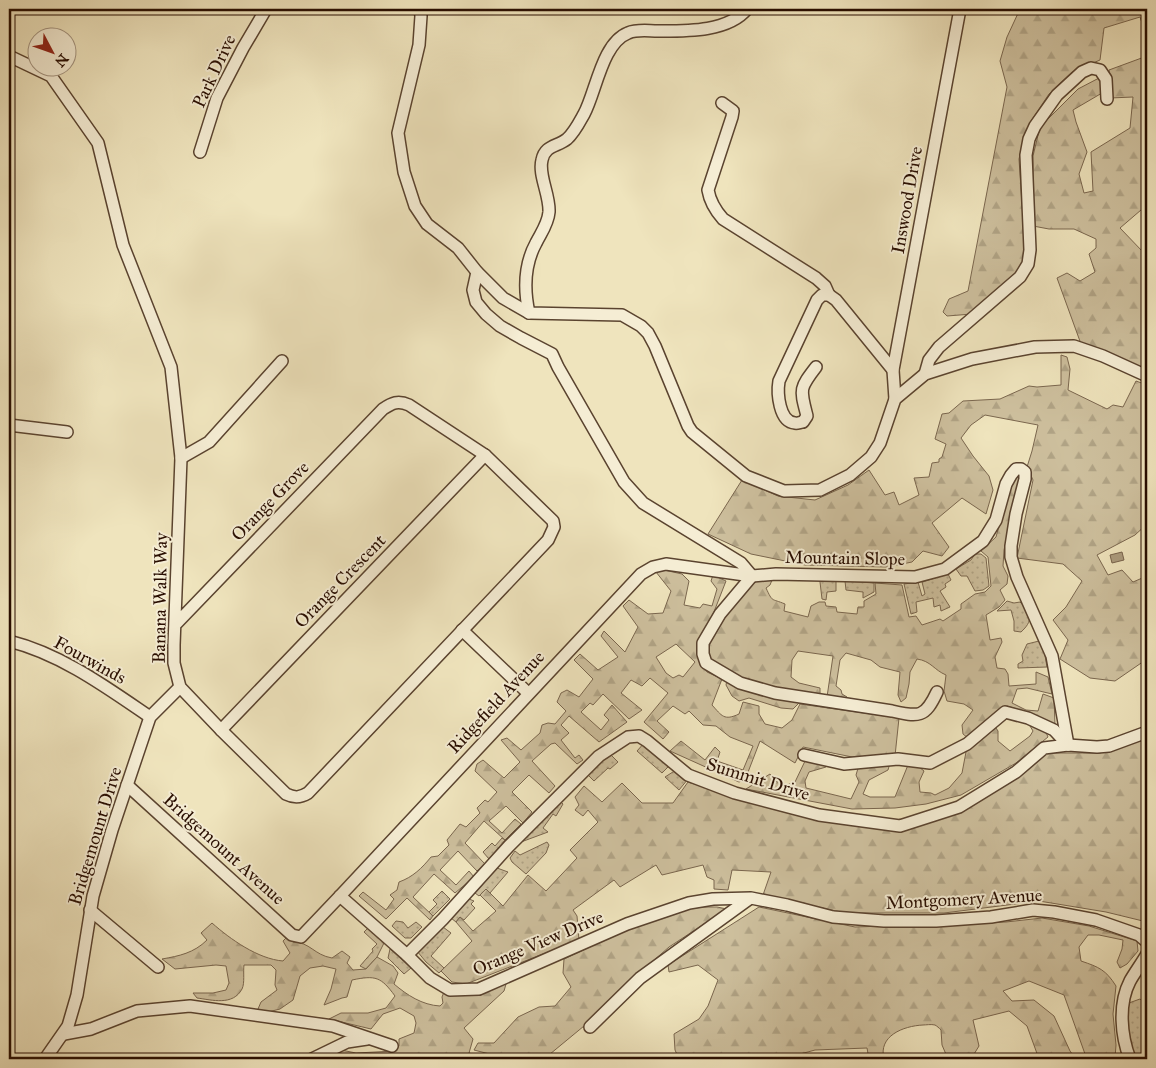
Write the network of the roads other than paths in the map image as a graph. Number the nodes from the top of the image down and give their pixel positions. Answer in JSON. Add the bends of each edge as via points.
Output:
{"nodes":[{"id":1,"x":266,"y":9,"type":"edge"},
{"id":2,"x":420,"y":9,"type":"edge"},
{"id":3,"x":747,"y":9,"type":"edge"},
{"id":4,"x":960,"y":9,"type":"edge"},
{"id":5,"x":9,"y":56,"type":"edge"},
{"id":6,"x":1107,"y":99,"type":"dead end"},
{"id":7,"x":722,"y":103,"type":"dead end"},
{"id":8,"x":200,"y":152,"type":"dead end"},
{"id":9,"x":477,"y":272,"type":"junction"},
{"id":10,"x":828,"y":295,"type":"junction"},
{"id":11,"x":529,"y":313,"type":"junction"},
{"id":12,"x":282,"y":361,"type":"dead end"},
{"id":13,"x":816,"y":367,"type":"dead end"},
{"id":14,"x":893,"y":370,"type":"junction"},
{"id":15,"x":925,"y":374,"type":"junction"},
{"id":16,"x":1147,"y":376,"type":"edge"},
{"id":17,"x":895,"y":399,"type":"junction"},
{"id":18,"x":9,"y":425,"type":"edge"},
{"id":19,"x":67,"y":432,"type":"dead end"},
{"id":20,"x":485,"y":455,"type":"junction"},
{"id":21,"x":181,"y":458,"type":"junction"},
{"id":22,"x":752,"y":576,"type":"junction"},
{"id":23,"x":175,"y":625,"type":"junction"},
{"id":24,"x":462,"y":630,"type":"junction"},
{"id":25,"x":9,"y":641,"type":"edge"},
{"id":26,"x":180,"y":687,"type":"junction"},
{"id":27,"x":937,"y":692,"type":"dead end"},
{"id":28,"x":528,"y":693,"type":"junction"},
{"id":29,"x":150,"y":716,"type":"junction"},
{"id":30,"x":221,"y":730,"type":"junction"},
{"id":31,"x":1147,"y":732,"type":"edge"},
{"id":32,"x":1068,"y":745,"type":"junction"},
{"id":33,"x":804,"y":755,"type":"dead end"},
{"id":34,"x":128,"y":785,"type":"junction"},
{"id":35,"x":340,"y":896,"type":"junction"},
{"id":36,"x":751,"y":898,"type":"junction"},
{"id":37,"x":689,"y":904,"type":"joint"},
{"id":38,"x":90,"y":910,"type":"junction"},
{"id":39,"x":298,"y":937,"type":"joint"},
{"id":40,"x":1147,"y":942,"type":"edge"},
{"id":41,"x":1147,"y":954,"type":"edge"},
{"id":42,"x":407,"y":955,"type":"junction"},
{"id":43,"x":158,"y":966,"type":"dead end"},
{"id":44,"x":590,"y":1027,"type":"dead end"},
{"id":45,"x":64,"y":1034,"type":"junction"},
{"id":46,"x":371,"y":1038,"type":"junction"},
{"id":47,"x":392,"y":1046,"type":"dead end"},
{"id":48,"x":45,"y":1059,"type":"edge"},
{"id":49,"x":312,"y":1059,"type":"edge"},
{"id":50,"x":1130,"y":1059,"type":"edge"}],
"edges":[{"from":1,"to":8,"type":"street","name":"Park Drive","via":[[217,98]]},
{"from":2,"to":9,"type":"street","via":[[419,45],[398,133],[404,172],[415,206],[427,224],[458,248]]},
{"from":3,"to":11,"type":"street","via":[[735,19],[718,26],[693,31],[630,32],[619,37],[577,126],[565,141],[548,148],[542,160],[549,213],[531,254],[525,282]]},
{"from":4,"to":14,"type":"street","name":"Inswood Drive"},
{"from":5,"to":21,"type":"street","name":"Banana Walk Way","via":[[51,76],[98,143],[124,245],[171,367]]},
{"from":6,"to":15,"type":"street","via":[[1106,79],[1100,70],[1092,68],[1082,72],[1056,95],[1035,126],[1026,155],[1028,264],[1020,277],[939,347],[929,360]]},
{"from":7,"to":10,"type":"street","via":[[732,111],[732,117],[708,190],[716,211],[723,219],[816,278],[825,286]]},
{"from":9,"to":11,"type":"street","via":[[504,298]]},
{"from":9,"to":22,"type":"street","via":[[473,290],[476,302],[500,326],[552,354],[624,482],[643,503],[741,562]]},
{"from":10,"to":13,"type":"street","via":[[822,294],[817,300],[779,381],[777,392],[787,420],[802,422],[807,416],[801,396],[802,385]]},
{"from":10,"to":14,"type":"street","via":[[836,300]]},
{"from":11,"to":17,"type":"street","via":[[622,315],[635,322],[648,333],[655,346],[692,432],[746,476],[784,491],[820,490],[850,475],[871,457],[880,443]]},
{"from":12,"to":21,"type":"street","via":[[209,442]]},
{"from":14,"to":17,"type":"street","name":"Inswood Drive"},
{"from":15,"to":16,"type":"street","via":[[972,359],[1036,347],[1074,346]]},
{"from":15,"to":17,"type":"street"},
{"from":18,"to":19,"type":"street"},
{"from":20,"to":23,"type":"street","name":"Orange Grove","via":[[409,405],[392,403]]},
{"from":20,"to":24,"type":"street","name":"Banana Walk Way","via":[[550,516],[554,527],[548,540]]},
{"from":20,"to":30,"type":"street","name":"Orange Crescent"},
{"from":21,"to":23,"type":"street","name":"Banana Walk Way"},
{"from":22,"to":27,"type":"street","via":[[720,614],[703,642],[706,663],[714,669],[740,683],[775,693],[909,715],[925,711]]},
{"from":22,"to":28,"type":"street","name":"Ridgefield Avenue","via":[[666,564],[653,567],[641,574]]},
{"from":22,"to":32,"type":"street","name":"Mountain Slope","via":[[915,578],[945,569],[983,541],[996,520],[1011,474],[1021,469],[1025,472],[1025,479],[1016,514],[1011,557],[1052,656]]},
{"from":23,"to":26,"type":"street","name":"Banana Walk Way","via":[[174,663]]},
{"from":24,"to":28,"type":"street"},
{"from":24,"to":30,"type":"street","name":"Banana Walk Way","via":[[302,797],[286,794]]},
{"from":25,"to":29,"type":"street","name":"Fourwinds","via":[[62,661]]},
{"from":26,"to":29,"type":"street","name":"Bridgemount Drive"},
{"from":26,"to":30,"type":"street","name":"Banana Walk Way"},
{"from":28,"to":35,"type":"street","name":"Ridgefield Avenue"},
{"from":29,"to":34,"type":"street","name":"Bridgemount Drive"},
{"from":31,"to":32,"type":"street","name":"Summit Drive","via":[[1109,746]]},
{"from":32,"to":33,"type":"street","via":[[1054,730],[1005,712],[967,744],[930,764],[898,759],[844,764]]},
{"from":32,"to":42,"type":"street","name":"Summit Drive","via":[[1044,748],[1016,772],[960,807],[900,826],[819,815],[735,793],[688,775],[639,736],[628,737],[599,756]]},
{"from":34,"to":38,"type":"street","name":"Bridgemount Drive"},
{"from":34,"to":39,"type":"street","name":"Bridgemount Avenue","via":[[292,935]]},
{"from":35,"to":39,"type":"street","name":"Ridgefield Avenue"},
{"from":35,"to":42,"type":"street","name":"Orange View Drive"},
{"from":36,"to":37,"type":"street","name":"Montgomery Avenue","via":[[713,899]]},
{"from":36,"to":40,"type":"street","name":"Montgomery Avenue","via":[[833,917],[884,921],[991,917],[1033,910],[1054,912],[1096,920],[1139,935]]},
{"from":36,"to":44,"type":"street","via":[[640,978]]},
{"from":37,"to":42,"type":"street","name":"Orange View Drive","via":[[627,924],[479,989],[450,990],[430,978]]},
{"from":38,"to":43,"type":"street"},
{"from":38,"to":45,"type":"street","name":"Bridgemount Drive","via":[[77,996]]},
{"from":41,"to":50,"type":"street","via":[[1130,981],[1124,999],[1122,1023]]},
{"from":45,"to":46,"type":"street","via":[[91,1029],[137,1011],[190,1006],[332,1026]]},
{"from":45,"to":48,"type":"street","name":"Bridgemount Drive"},
{"from":46,"to":47,"type":"street"},
{"from":46,"to":49,"type":"street","via":[[347,1042]]}]}
